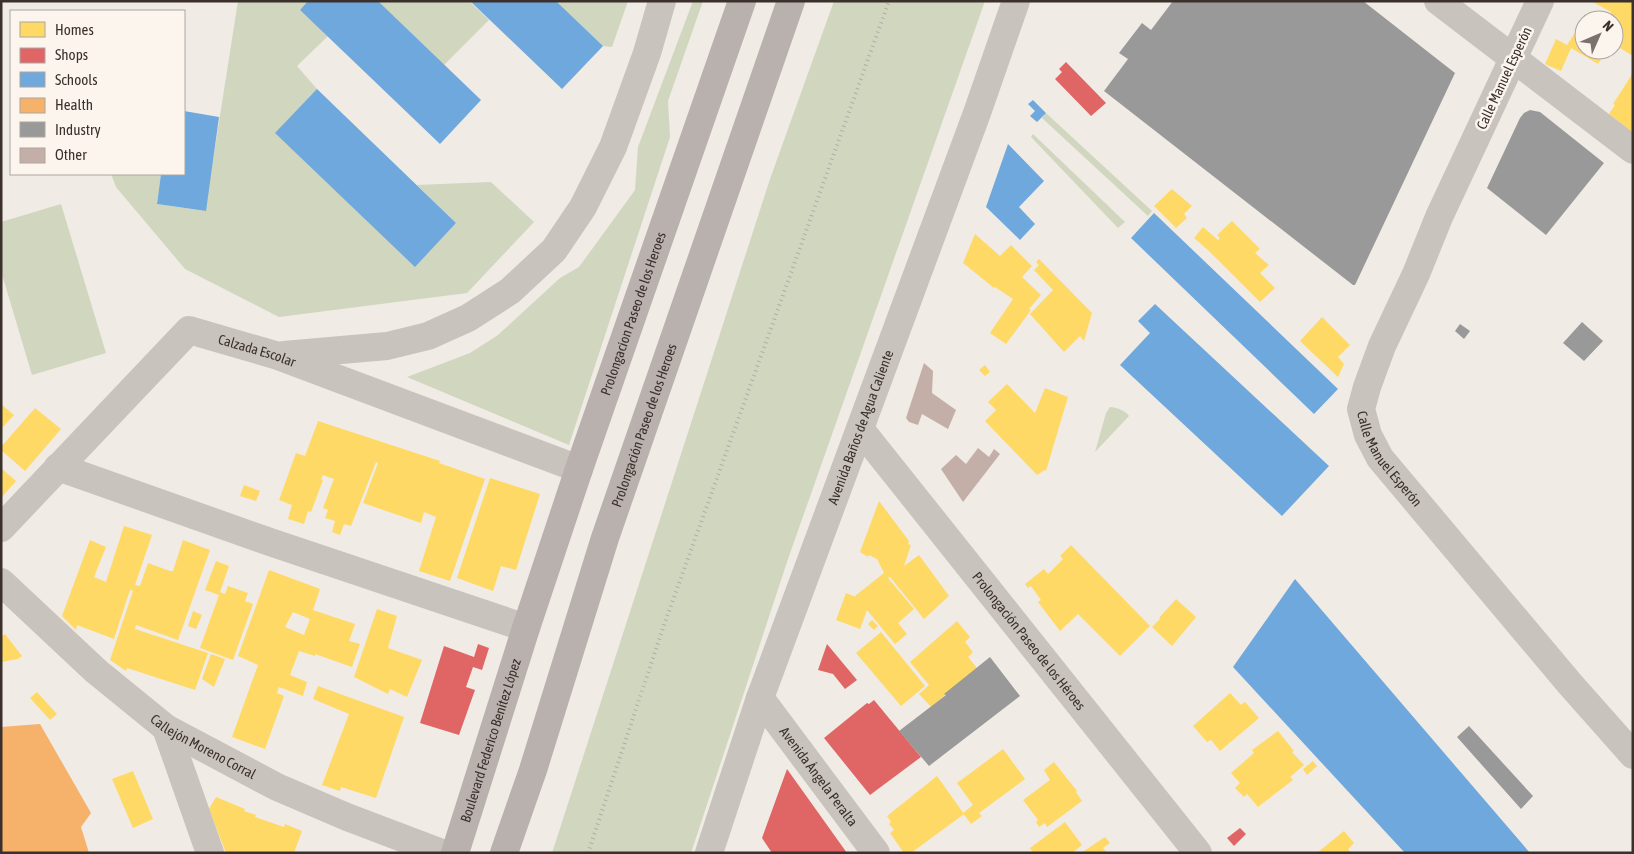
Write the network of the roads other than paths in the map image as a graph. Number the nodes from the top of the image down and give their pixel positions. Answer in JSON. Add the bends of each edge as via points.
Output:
{"nodes":[{"id":1,"x":662,"y":1,"type":"edge"},
{"id":2,"x":742,"y":1,"type":"edge"},
{"id":3,"x":791,"y":1,"type":"edge"},
{"id":4,"x":1016,"y":1,"type":"edge"},
{"id":5,"x":1438,"y":1,"type":"edge"},
{"id":6,"x":1540,"y":1,"type":"edge"},
{"id":7,"x":1514,"y":58,"type":"junction"},
{"id":8,"x":1633,"y":150,"type":"edge"},
{"id":9,"x":275,"y":355,"type":"junction"},
{"id":10,"x":860,"y":429,"type":"junction"},
{"id":11,"x":58,"y":467,"type":"junction"},
{"id":12,"x":579,"y":469,"type":"junction"},
{"id":13,"x":1,"y":528,"type":"edge"},
{"id":14,"x":1,"y":582,"type":"edge"},
{"id":15,"x":526,"y":628,"type":"junction"},
{"id":16,"x":760,"y":698,"type":"junction"},
{"id":17,"x":166,"y":728,"type":"junction"},
{"id":18,"x":1633,"y":755,"type":"edge"},
{"id":19,"x":210,"y":853,"type":"edge"},
{"id":20,"x":442,"y":853,"type":"edge"},
{"id":21,"x":455,"y":853,"type":"edge"},
{"id":22,"x":504,"y":853,"type":"edge"},
{"id":23,"x":709,"y":853,"type":"edge"},
{"id":24,"x":876,"y":853,"type":"edge"},
{"id":25,"x":1198,"y":853,"type":"edge"}],
"edges":[{"from":1,"to":9,"type":"street","via":[[613,147],[583,207],[554,250],[510,291],[468,318],[428,336],[387,346]]},
{"from":2,"to":12,"type":"main road","name":"Prolongacion Paseo de los Heroes"},
{"from":3,"to":22,"type":"main road","name":"Prolongación Paseo de los Heroes","via":[[608,529]]},
{"from":4,"to":10,"type":"street","name":"Avenida Baños de Agua Caliente"},
{"from":5,"to":7,"type":"street"},
{"from":6,"to":7,"type":"street","name":"Calle Manuel Esperón"},
{"from":7,"to":8,"type":"street"},
{"from":7,"to":18,"type":"street","name":"Calle Manuel Esperón","via":[[1382,346],[1361,409],[1368,435],[1380,458]]},
{"from":9,"to":11,"type":"street","name":"Calzada Escolar","via":[[189,330]]},
{"from":9,"to":12,"type":"street","name":"Calzada Escolar"},
{"from":10,"to":16,"type":"street","name":"Avenida Baños de Agua Caliente"},
{"from":10,"to":25,"type":"street","name":"Prolongación Paseo de los Héroes"},
{"from":11,"to":13,"type":"street","name":"Calzada Escolar"},
{"from":11,"to":15,"type":"street"},
{"from":12,"to":15,"type":"main road","name":"Prolongacion Paseo de los Heroes"},
{"from":14,"to":17,"type":"street","name":"Callejón Moreno Corral","via":[[96,671]]},
{"from":15,"to":21,"type":"main road","name":"Boulevard Federico Benítez López"},
{"from":16,"to":23,"type":"street","name":"Avenida Baños de Agua Caliente"},
{"from":16,"to":24,"type":"street","name":"Avenida Ángela Peralta"},
{"from":17,"to":19,"type":"street"},
{"from":17,"to":20,"type":"street","name":"Callejón Moreno Corral","via":[[277,787]]}]}
